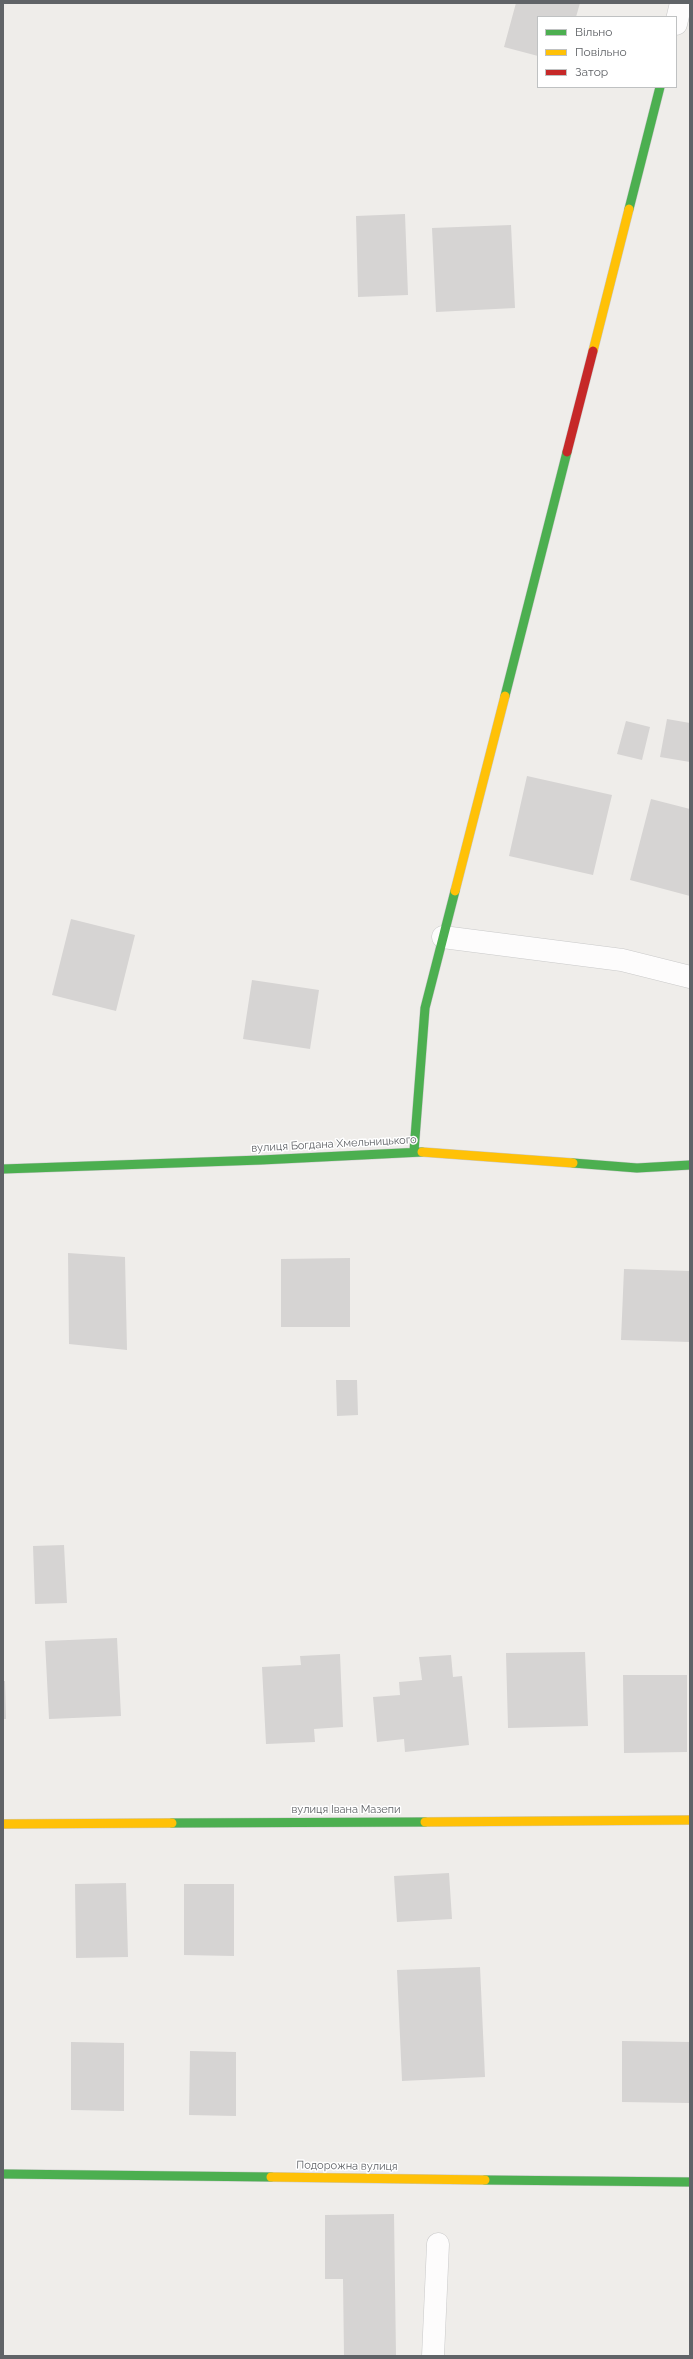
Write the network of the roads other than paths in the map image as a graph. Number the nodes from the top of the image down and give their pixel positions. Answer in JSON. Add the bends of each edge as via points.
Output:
{"nodes":[{"id":1,"x":681,"y":3,"type":"edge"},
{"id":2,"x":677,"y":20,"type":"edge"},
{"id":3,"x":660,"y":88,"type":"edge"},
{"id":4,"x":443,"y":937,"type":"junction"},
{"id":5,"x":690,"y":977,"type":"edge"},
{"id":6,"x":414,"y":1151,"type":"junction"},
{"id":7,"x":690,"y":1165,"type":"edge"},
{"id":8,"x":3,"y":1169,"type":"edge"},
{"id":9,"x":690,"y":1820,"type":"edge"},
{"id":10,"x":3,"y":1824,"type":"edge"},
{"id":11,"x":3,"y":2174,"type":"edge"},
{"id":12,"x":690,"y":2182,"type":"edge"},
{"id":13,"x":438,"y":2244,"type":"dead end"},
{"id":14,"x":434,"y":2356,"type":"edge"}],
"edges":[{"from":1,"to":2,"type":"street"},
{"from":3,"to":4,"type":"street"},
{"from":4,"to":5,"type":"street","via":[[622,960]]},
{"from":4,"to":6,"type":"street","via":[[425,1008]]},
{"from":6,"to":7,"type":"street","name":"вулиця Богдана Хмельницького","via":[[636,1168]]},
{"from":6,"to":8,"type":"street","name":"вулиця Богдана Хмельницького","via":[[261,1160]]},
{"from":9,"to":10,"type":"street","name":"вулиця Івана Мазепи"},
{"from":11,"to":12,"type":"street","name":"Подорожна вулиця"},
{"from":13,"to":14,"type":"street"}]}
